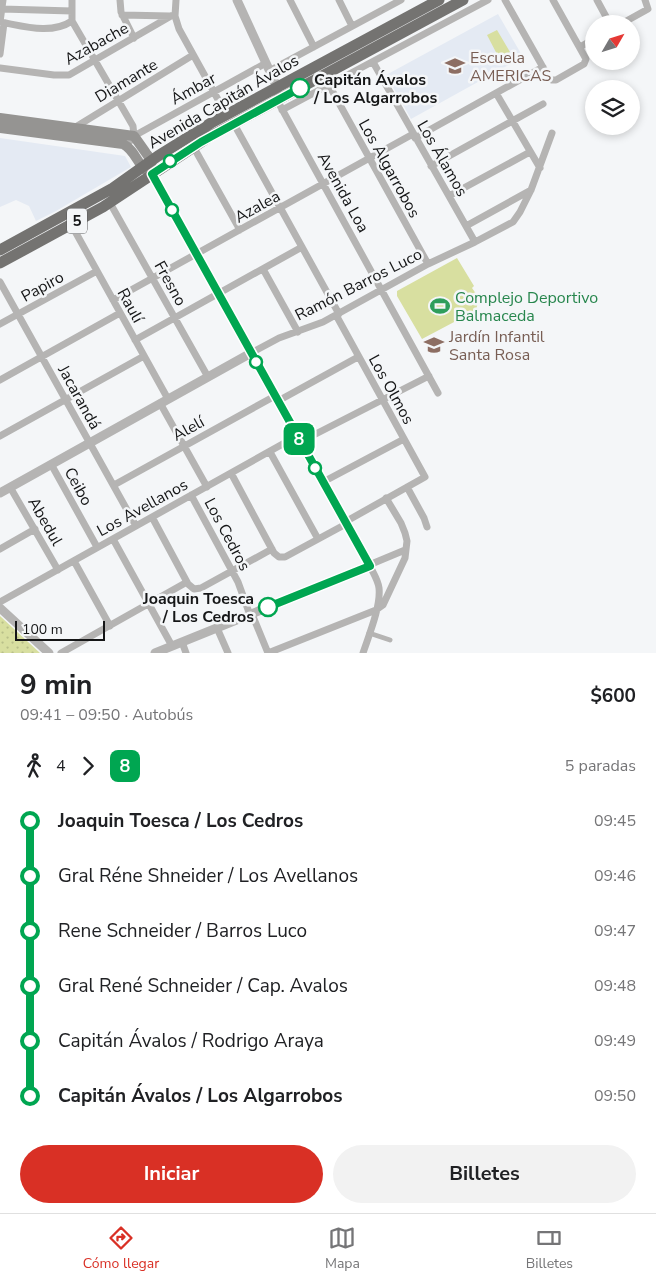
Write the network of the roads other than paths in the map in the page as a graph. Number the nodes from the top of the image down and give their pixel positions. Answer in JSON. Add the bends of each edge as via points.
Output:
{"nodes":[{"id":1,"x":3,"y":0,"type":"edge"},
{"id":2,"x":72,"y":0,"type":"edge"},
{"id":3,"x":120,"y":0,"type":"edge"},
{"id":4,"x":176,"y":0,"type":"edge"},
{"id":5,"x":237,"y":0,"type":"edge"},
{"id":6,"x":290,"y":0,"type":"edge"},
{"id":7,"x":339,"y":0,"type":"edge"},
{"id":8,"x":401,"y":0,"type":"edge"},
{"id":9,"x":439,"y":0,"type":"edge"},
{"id":10,"x":463,"y":0,"type":"edge"},
{"id":11,"x":488,"y":0,"type":"edge"},
{"id":12,"x":505,"y":0,"type":"edge"},
{"id":13,"x":554,"y":0,"type":"edge"},
{"id":14,"x":597,"y":0,"type":"edge"},
{"id":15,"x":645,"y":0,"type":"edge"},
{"id":16,"x":389,"y":3,"type":"edge"},
{"id":17,"x":2,"y":9,"type":"junction"},
{"id":18,"x":72,"y":11,"type":"junction"},
{"id":19,"x":122,"y":15,"type":"junction"},
{"id":20,"x":605,"y":15,"type":"edge"},
{"id":21,"x":637,"y":15,"type":"edge"},
{"id":22,"x":173,"y":16,"type":"junction"},
{"id":23,"x":72,"y":21,"type":"junction"},
{"id":24,"x":2,"y":22,"type":"edge"},
{"id":25,"x":352,"y":26,"type":"junction"},
{"id":26,"x":134,"y":38,"type":"junction"},
{"id":27,"x":585,"y":44,"type":"edge"},
{"id":28,"x":314,"y":47,"type":"junction"},
{"id":29,"x":580,"y":47,"type":"junction"},
{"id":30,"x":0,"y":54,"type":"edge"},
{"id":31,"x":193,"y":55,"type":"junction"},
{"id":32,"x":95,"y":61,"type":"junction"},
{"id":33,"x":372,"y":62,"type":"junction"},
{"id":34,"x":268,"y":67,"type":"junction"},
{"id":35,"x":543,"y":67,"type":"junction"},
{"id":36,"x":0,"y":68,"type":"edge"},
{"id":37,"x":329,"y":86,"type":"junction"},
{"id":38,"x":277,"y":87,"type":"junction"},
{"id":39,"x":214,"y":92,"type":"junction"},
{"id":40,"x":496,"y":93,"type":"junction"},
{"id":41,"x":119,"y":100,"type":"junction"},
{"id":42,"x":543,"y":104,"type":"dead end"},
{"id":43,"x":280,"y":105,"type":"junction"},
{"id":44,"x":0,"y":118,"type":"edge"},
{"id":45,"x":230,"y":119,"type":"junction"},
{"id":46,"x":513,"y":121,"type":"junction"},
{"id":47,"x":0,"y":128,"type":"edge"},
{"id":48,"x":73,"y":128,"type":"junction"},
{"id":49,"x":552,"y":132,"type":"dead end"},
{"id":50,"x":134,"y":136,"type":"junction"},
{"id":51,"x":414,"y":136,"type":"junction"},
{"id":52,"x":126,"y":146,"type":"junction"},
{"id":53,"x":194,"y":146,"type":"junction"},
{"id":54,"x":530,"y":152,"type":"junction"},
{"id":55,"x":370,"y":158,"type":"junction"},
{"id":56,"x":147,"y":164,"type":"junction"},
{"id":57,"x":431,"y":166,"type":"junction"},
{"id":58,"x":540,"y":168,"type":"junction"},
{"id":59,"x":152,"y":174,"type":"junction"},
{"id":60,"x":323,"y":184,"type":"junction"},
{"id":61,"x":531,"y":190,"type":"junction"},
{"id":62,"x":449,"y":196,"type":"junction"},
{"id":63,"x":110,"y":203,"type":"junction"},
{"id":64,"x":280,"y":208,"type":"junction"},
{"id":65,"x":71,"y":224,"type":"junction"},
{"id":66,"x":466,"y":226,"type":"junction"},
{"id":67,"x":240,"y":230,"type":"junction"},
{"id":68,"x":475,"y":242,"type":"junction"},
{"id":69,"x":302,"y":247,"type":"junction"},
{"id":70,"x":0,"y":250,"type":"edge"},
{"id":71,"x":197,"y":254,"type":"junction"},
{"id":72,"x":0,"y":262,"type":"edge"},
{"id":73,"x":428,"y":264,"type":"junction"},
{"id":74,"x":263,"y":269,"type":"junction"},
{"id":75,"x":97,"y":271,"type":"junction"},
{"id":76,"x":153,"y":278,"type":"junction"},
{"id":77,"x":0,"y":282,"type":"edge"},
{"id":78,"x":381,"y":290,"type":"junction"},
{"id":79,"x":218,"y":294,"type":"junction"},
{"id":80,"x":113,"y":300,"type":"junction"},
{"id":81,"x":120,"y":313,"type":"junction"},
{"id":82,"x":18,"y":314,"type":"junction"},
{"id":83,"x":337,"y":314,"type":"junction"},
{"id":84,"x":175,"y":318,"type":"junction"},
{"id":85,"x":0,"y":324,"type":"edge"},
{"id":86,"x":298,"y":332,"type":"junction"},
{"id":87,"x":135,"y":340,"type":"junction"},
{"id":88,"x":251,"y":353,"type":"junction"},
{"id":89,"x":42,"y":356,"type":"junction"},
{"id":90,"x":144,"y":356,"type":"junction"},
{"id":91,"x":358,"y":357,"type":"junction"},
{"id":92,"x":429,"y":376,"type":"junction"},
{"id":93,"x":208,"y":377,"type":"junction"},
{"id":94,"x":0,"y":380,"type":"edge"},
{"id":95,"x":438,"y":393,"type":"dead end"},
{"id":96,"x":276,"y":398,"type":"junction"},
{"id":97,"x":66,"y":400,"type":"junction"},
{"id":98,"x":383,"y":400,"type":"junction"},
{"id":99,"x":164,"y":401,"type":"junction"},
{"id":100,"x":0,"y":436,"type":"edge"},
{"id":101,"x":299,"y":439,"type":"junction"},
{"id":102,"x":404,"y":439,"type":"junction"},
{"id":103,"x":90,"y":442,"type":"junction"},
{"id":104,"x":184,"y":446,"type":"junction"},
{"id":105,"x":270,"y":452,"type":"junction"},
{"id":106,"x":51,"y":464,"type":"junction"},
{"id":107,"x":231,"y":473,"type":"junction"},
{"id":108,"x":323,"y":482,"type":"junction"},
{"id":109,"x":114,"y":485,"type":"junction"},
{"id":110,"x":207,"y":486,"type":"junction"},
{"id":111,"x":10,"y":487,"type":"junction"},
{"id":112,"x":407,"y":487,"type":"junction"},
{"id":113,"x":0,"y":492,"type":"edge"},
{"id":114,"x":191,"y":495,"type":"junction"},
{"id":115,"x":386,"y":498,"type":"junction"},
{"id":116,"x":152,"y":517,"type":"junction"},
{"id":117,"x":345,"y":523,"type":"junction"},
{"id":118,"x":136,"y":526,"type":"junction"},
{"id":119,"x":426,"y":527,"type":"dead end"},
{"id":120,"x":35,"y":529,"type":"junction"},
{"id":121,"x":113,"y":539,"type":"junction"},
{"id":122,"x":318,"y":540,"type":"junction"},
{"id":123,"x":97,"y":548,"type":"junction"},
{"id":124,"x":0,"y":549,"type":"edge"},
{"id":125,"x":272,"y":549,"type":"junction"},
{"id":126,"x":406,"y":550,"type":"junction"},
{"id":127,"x":74,"y":561,"type":"junction"},
{"id":128,"x":369,"y":565,"type":"junction"},
{"id":129,"x":58,"y":570,"type":"junction"},
{"id":130,"x":232,"y":571,"type":"junction"},
{"id":131,"x":187,"y":582,"type":"junction"},
{"id":132,"x":0,"y":602,"type":"edge"},
{"id":133,"x":149,"y":604,"type":"junction"},
{"id":134,"x":0,"y":608,"type":"edge"},
{"id":135,"x":376,"y":610,"type":"junction"},
{"id":136,"x":251,"y":614,"type":"junction"},
{"id":137,"x":110,"y":626,"type":"junction"},
{"id":138,"x":217,"y":628,"type":"junction"},
{"id":139,"x":369,"y":633,"type":"junction"},
{"id":140,"x":390,"y":640,"type":"dead end"},
{"id":141,"x":182,"y":642,"type":"junction"},
{"id":142,"x":172,"y":646,"type":"junction"},
{"id":143,"x":49,"y":653,"type":"edge"},
{"id":144,"x":61,"y":653,"type":"edge"},
{"id":145,"x":155,"y":653,"type":"edge"},
{"id":146,"x":186,"y":653,"type":"edge"},
{"id":147,"x":228,"y":653,"type":"edge"},
{"id":148,"x":268,"y":653,"type":"edge"},
{"id":149,"x":363,"y":653,"type":"edge"}],
"edges":[{"from":1,"to":17,"type":"street"},
{"from":2,"to":18,"type":"street"},
{"from":3,"to":19,"type":"street"},
{"from":4,"to":22,"type":"street"},
{"from":5,"to":34,"type":"street","name":"Avenida Loa"},
{"from":6,"to":28,"type":"street"},
{"from":7,"to":25,"type":"street"},
{"from":8,"to":16,"type":"street","name":"Avenida Capitán Ávalos"},
{"from":9,"to":38,"type":"highway","name":"Avenida Capitán Ávalos","number":"5"},
{"from":10,"to":43,"type":"highway","name":"Avenida Capitán Ávalos","number":"5"},
{"from":11,"to":33,"type":"street","name":"Avenida Capitán Ávalos"},
{"from":12,"to":35,"type":"street"},
{"from":13,"to":29,"type":"street"},
{"from":14,"to":20,"type":"street"},
{"from":15,"to":21,"type":"street","via":[[648,9]]},
{"from":16,"to":25,"type":"street","name":"Avenida Capitán Ávalos"},
{"from":17,"to":18,"type":"street"},
{"from":17,"to":24,"type":"street"},
{"from":18,"to":23,"type":"street"},
{"from":19,"to":22,"type":"street","name":"Azabache"},
{"from":19,"to":26,"type":"street"},
{"from":22,"to":26,"type":"street","name":"Azabache"},
{"from":22,"to":31,"type":"street","name":"Los Olmos"},
{"from":23,"to":24,"type":"street","via":[[52,29]]},
{"from":23,"to":32,"type":"street"},
{"from":24,"to":30,"type":"street"},
{"from":25,"to":28,"type":"street","name":"Avenida Capitán Ávalos"},
{"from":26,"to":32,"type":"street","name":"Azabache"},
{"from":27,"to":29,"type":"street"},
{"from":28,"to":34,"type":"street","name":"Avenida Capitán Ávalos"},
{"from":29,"to":35,"type":"street","via":[[586,62],[556,80],[549,78]]},
{"from":31,"to":39,"type":"street","name":"Los Olmos"},
{"from":31,"to":41,"type":"street","name":"Diamante"},
{"from":32,"to":36,"type":"street","name":"Azabache","via":[[66,75]]},
{"from":32,"to":41,"type":"street"},
{"from":33,"to":37,"type":"street","name":"Avenida Capitán Ávalos"},
{"from":33,"to":51,"type":"street","name":"Los Álamos"},
{"from":34,"to":38,"type":"street","name":"Avenida Loa"},
{"from":34,"to":39,"type":"street","name":"Ámbar"},
{"from":35,"to":40,"type":"street","name":"Azalea"},
{"from":37,"to":43,"type":"street","name":"Avenida Capitán Ávalos"},
{"from":37,"to":55,"type":"street","name":"Los Algarrobos"},
{"from":38,"to":43,"type":"street","name":"Avenida Loa"},
{"from":38,"to":45,"type":"highway","name":"Avenida Capitán Ávalos","number":"5"},
{"from":39,"to":45,"type":"street","name":"Los Olmos"},
{"from":39,"to":50,"type":"street","name":"Ámbar"},
{"from":40,"to":46,"type":"street"},
{"from":40,"to":51,"type":"street","name":"Azalea"},
{"from":41,"to":48,"type":"street","name":"Diamante"},
{"from":41,"to":50,"type":"street","via":[[133,126]]},
{"from":42,"to":46,"type":"street"},
{"from":43,"to":45,"type":"highway","name":"Avenida Capitán Ávalos","number":"5"},
{"from":43,"to":60,"type":"street","name":"Avenida Loa"},
{"from":44,"to":48,"type":"main road"},
{"from":45,"to":53,"type":"highway","name":"Avenida Capitán Ávalos","number":"5"},
{"from":45,"to":56,"type":"highway","name":"Avenida Capitán Ávalos","number":"5","via":[[195,132]]},
{"from":45,"to":64,"type":"street","name":"Los Olmos"},
{"from":46,"to":54,"type":"street"},
{"from":46,"to":57,"type":"street"},
{"from":47,"to":52,"type":"main road"},
{"from":48,"to":50,"type":"main road"},
{"from":49,"to":58,"type":"street","name":"Ramón Barros Luco"},
{"from":50,"to":52,"type":"street"},
{"from":50,"to":56,"type":"main road"},
{"from":51,"to":55,"type":"street","name":"Azalea"},
{"from":51,"to":57,"type":"street","name":"Los Álamos"},
{"from":52,"to":56,"type":"main road"},
{"from":53,"to":59,"type":"highway","name":"Avenida Capitán Ávalos","number":"5"},
{"from":53,"to":67,"type":"street"},
{"from":54,"to":58,"type":"street"},
{"from":54,"to":62,"type":"street"},
{"from":55,"to":60,"type":"street","name":"Azalea"},
{"from":55,"to":73,"type":"street","name":"Los Algarrobos"},
{"from":56,"to":59,"type":"main road"},
{"from":56,"to":70,"type":"highway","name":"Avenida Capitán Ávalos","number":"5","via":[[98,197]]},
{"from":57,"to":62,"type":"street","name":"Los Álamos"},
{"from":58,"to":61,"type":"street","name":"Ramón Barros Luco"},
{"from":59,"to":63,"type":"highway","name":"Avenida Capitán Ávalos","number":"5"},
{"from":59,"to":71,"type":"street"},
{"from":60,"to":64,"type":"street","name":"Azalea"},
{"from":60,"to":78,"type":"street","name":"Avenida Loa"},
{"from":61,"to":66,"type":"street"},
{"from":61,"to":68,"type":"street","name":"Ramón Barros Luco","via":[[513,222]]},
{"from":62,"to":66,"type":"street","name":"Los Álamos"},
{"from":63,"to":65,"type":"highway","name":"Avenida Capitán Ávalos","number":"5"},
{"from":63,"to":76,"type":"street","name":"Fresno"},
{"from":64,"to":67,"type":"street","name":"Azalea"},
{"from":64,"to":69,"type":"street","name":"Los Olmos"},
{"from":65,"to":72,"type":"highway","name":"Avenida Capitán Ávalos","number":"5"},
{"from":65,"to":75,"type":"street","name":"Raulí"},
{"from":66,"to":68,"type":"street","name":"Los Álamos"},
{"from":67,"to":71,"type":"street","name":"Azalea"},
{"from":68,"to":73,"type":"street","name":"Ramón Barros Luco"},
{"from":69,"to":74,"type":"street"},
{"from":69,"to":83,"type":"street","name":"Los Olmos"},
{"from":71,"to":76,"type":"street","name":"Azalea"},
{"from":71,"to":79,"type":"street"},
{"from":73,"to":78,"type":"street","name":"Ramón Barros Luco"},
{"from":74,"to":79,"type":"street"},
{"from":74,"to":86,"type":"street"},
{"from":75,"to":80,"type":"street","name":"Raulí"},
{"from":75,"to":82,"type":"street","name":"Papiro"},
{"from":76,"to":80,"type":"street","name":"Azalea"},
{"from":76,"to":84,"type":"street","name":"Fresno"},
{"from":77,"to":82,"type":"street","name":"Jacarandá"},
{"from":78,"to":83,"type":"street","name":"Ramón Barros Luco"},
{"from":78,"to":92,"type":"street","name":"Avenida Loa"},
{"from":79,"to":84,"type":"street"},
{"from":79,"to":88,"type":"street"},
{"from":80,"to":81,"type":"street","name":"Raulí"},
{"from":81,"to":87,"type":"street","name":"Raulí"},
{"from":81,"to":89,"type":"street"},
{"from":82,"to":85,"type":"street","name":"Papiro"},
{"from":82,"to":89,"type":"street","name":"Jacarandá"},
{"from":83,"to":86,"type":"street","name":"Ramón Barros Luco"},
{"from":83,"to":91,"type":"street","name":"Los Olmos"},
{"from":84,"to":87,"type":"street"},
{"from":84,"to":93,"type":"street","name":"Fresno"},
{"from":86,"to":88,"type":"street","name":"Ramón Barros Luco"},
{"from":87,"to":90,"type":"street","name":"Raulí"},
{"from":88,"to":93,"type":"street","name":"Ramón Barros Luco"},
{"from":88,"to":96,"type":"street"},
{"from":89,"to":94,"type":"street"},
{"from":89,"to":97,"type":"street","name":"Jacarandá"},
{"from":90,"to":97,"type":"street"},
{"from":90,"to":99,"type":"street","name":"Raulí"},
{"from":91,"to":96,"type":"street","name":"Alelí"},
{"from":91,"to":98,"type":"street","name":"Los Olmos"},
{"from":92,"to":95,"type":"street","name":"Avenida Loa"},
{"from":92,"to":98,"type":"street","name":"Los Avellanos"},
{"from":93,"to":99,"type":"street","name":"Ramón Barros Luco"},
{"from":96,"to":101,"type":"street"},
{"from":96,"to":104,"type":"street","name":"Alelí"},
{"from":97,"to":100,"type":"street"},
{"from":97,"to":103,"type":"street","name":"Jacarandá"},
{"from":98,"to":101,"type":"street","name":"Los Avellanos"},
{"from":98,"to":102,"type":"street","name":"Los Olmos"},
{"from":99,"to":103,"type":"street","name":"Ramón Barros Luco"},
{"from":99,"to":104,"type":"street","name":"Raulí"},
{"from":101,"to":105,"type":"street","name":"Los Avellanos"},
{"from":101,"to":108,"type":"street"},
{"from":102,"to":108,"type":"street"},
{"from":102,"to":112,"type":"street","name":"Los Olmos","via":[[425,477]]},
{"from":103,"to":106,"type":"street","name":"Ramón Barros Luco"},
{"from":103,"to":109,"type":"street","name":"Jacarandá"},
{"from":104,"to":109,"type":"street","name":"Alelí"},
{"from":104,"to":110,"type":"street","name":"Raulí"},
{"from":105,"to":107,"type":"street","name":"Los Avellanos"},
{"from":105,"to":122,"type":"street"},
{"from":106,"to":111,"type":"street","name":"Ramón Barros Luco"},
{"from":106,"to":123,"type":"street","name":"Ceibo"},
{"from":107,"to":110,"type":"street","name":"Los Avellanos"},
{"from":107,"to":125,"type":"street"},
{"from":108,"to":117,"type":"street"},
{"from":109,"to":118,"type":"street","name":"Jacarandá"},
{"from":110,"to":114,"type":"street","name":"Los Avellanos"},
{"from":111,"to":113,"type":"street","name":"Ramón Barros Luco"},
{"from":111,"to":120,"type":"street","name":"Abedul"},
{"from":112,"to":115,"type":"street"},
{"from":112,"to":119,"type":"street"},
{"from":114,"to":116,"type":"street","name":"Los Avellanos"},
{"from":114,"to":130,"type":"street","name":"Los Cedros"},
{"from":115,"to":117,"type":"street"},
{"from":115,"to":126,"type":"street","via":[[401,523]]},
{"from":116,"to":118,"type":"street","name":"Los Avellanos"},
{"from":116,"to":131,"type":"street"},
{"from":117,"to":122,"type":"street"},
{"from":117,"to":128,"type":"street"},
{"from":118,"to":121,"type":"street","name":"Los Avellanos"},
{"from":120,"to":124,"type":"street"},
{"from":120,"to":129,"type":"street","name":"Abedul"},
{"from":121,"to":123,"type":"street","name":"Los Avellanos"},
{"from":121,"to":133,"type":"street"},
{"from":122,"to":125,"type":"street","via":[[286,557],[279,557]]},
{"from":123,"to":127,"type":"street","name":"Los Avellanos"},
{"from":125,"to":130,"type":"street"},
{"from":126,"to":128,"type":"street"},
{"from":126,"to":135,"type":"street","via":[[383,605]]},
{"from":127,"to":129,"type":"street","name":"Los Avellanos"},
{"from":127,"to":137,"type":"street","name":"Abedul"},
{"from":128,"to":135,"type":"street","via":[[379,586]]},
{"from":128,"to":136,"type":"street"},
{"from":129,"to":132,"type":"street","name":"Los Avellanos"},
{"from":130,"to":131,"type":"street","via":[[200,588],[194,589]]},
{"from":130,"to":136,"type":"street","name":"Los Cedros"},
{"from":131,"to":133,"type":"street"},
{"from":133,"to":137,"type":"street"},
{"from":133,"to":142,"type":"street"},
{"from":134,"to":143,"type":"street"},
{"from":135,"to":139,"type":"street"},
{"from":135,"to":148,"type":"street"},
{"from":136,"to":138,"type":"street"},
{"from":136,"to":148,"type":"street","name":"Los Cedros"},
{"from":137,"to":144,"type":"street"},
{"from":138,"to":141,"type":"street"},
{"from":138,"to":147,"type":"street"},
{"from":139,"to":140,"type":"street"},
{"from":139,"to":149,"type":"street"},
{"from":141,"to":142,"type":"street"},
{"from":141,"to":146,"type":"street"},
{"from":142,"to":145,"type":"street"}]}
